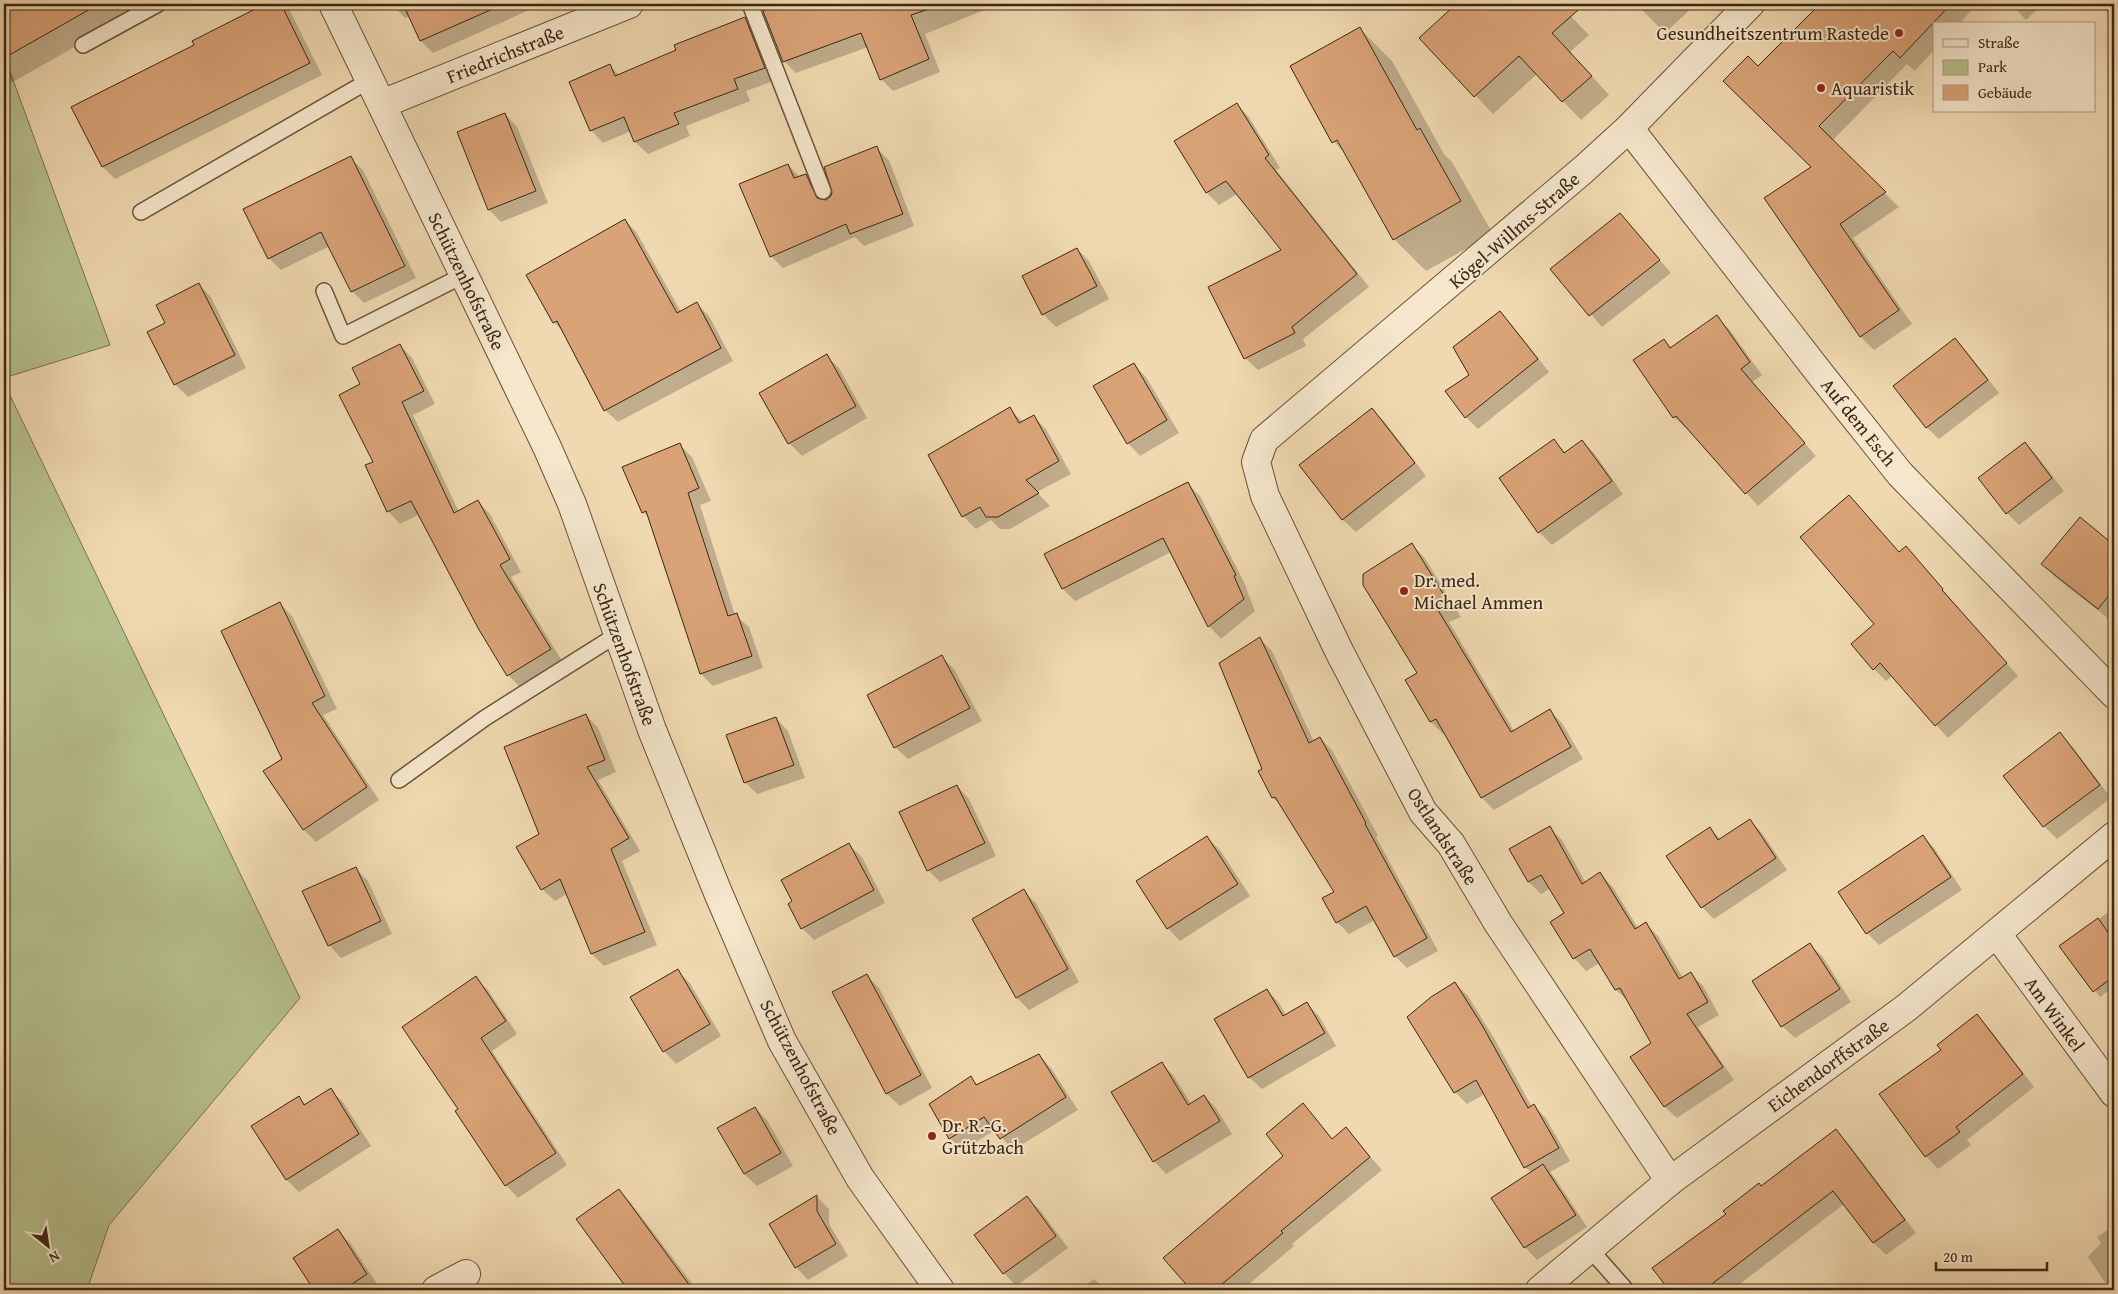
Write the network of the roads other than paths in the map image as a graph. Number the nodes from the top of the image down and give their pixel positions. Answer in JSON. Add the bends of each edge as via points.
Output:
{"nodes":[{"id":1,"x":158,"y":4,"type":"edge"},
{"id":2,"x":333,"y":4,"type":"edge"},
{"id":3,"x":629,"y":4,"type":"edge"},
{"id":4,"x":750,"y":4,"type":"edge"},
{"id":5,"x":1750,"y":4,"type":"edge"},
{"id":6,"x":83,"y":45,"type":"dead end"},
{"id":7,"x":376,"y":92,"type":"junction"},
{"id":8,"x":1629,"y":128,"type":"junction"},
{"id":9,"x":823,"y":191,"type":"dead end"},
{"id":10,"x":141,"y":212,"type":"dead end"},
{"id":11,"x":464,"y":275,"type":"junction"},
{"id":12,"x":324,"y":291,"type":"dead end"},
{"id":13,"x":1264,"y":440,"type":"joint"},
{"id":14,"x":618,"y":634,"type":"junction"},
{"id":15,"x":2114,"y":694,"type":"edge"},
{"id":16,"x":400,"y":780,"type":"dead end"},
{"id":17,"x":2114,"y":836,"type":"edge"},
{"id":18,"x":1997,"y":934,"type":"junction"},
{"id":19,"x":2114,"y":1093,"type":"edge"},
{"id":20,"x":1670,"y":1181,"type":"junction"},
{"id":21,"x":1590,"y":1249,"type":"junction"},
{"id":22,"x":466,"y":1274,"type":"dead end"},
{"id":23,"x":436,"y":1290,"type":"edge"},
{"id":24,"x":940,"y":1290,"type":"edge"},
{"id":25,"x":1540,"y":1290,"type":"edge"},
{"id":26,"x":1626,"y":1290,"type":"edge"}],
"edges":[{"from":1,"to":6,"type":"lane"},
{"from":2,"to":7,"type":"street","name":"Schützenhofstraße"},
{"from":3,"to":7,"type":"street","name":"Friedrichstraße"},
{"from":4,"to":9,"type":"lane"},
{"from":5,"to":8,"type":"street","name":"Kögel-Willms-Straße"},
{"from":7,"to":10,"type":"lane"},
{"from":7,"to":11,"type":"street","name":"Schützenhofstraße"},
{"from":8,"to":13,"type":"street","name":"Kögel-Willms-Straße","via":[[1425,306]]},
{"from":8,"to":15,"type":"street","name":"Auf dem Esch","via":[[1900,474]]},
{"from":11,"to":12,"type":"lane","via":[[343,336]]},
{"from":11,"to":14,"type":"street","name":"Schützenhofstraße","via":[[572,504]]},
{"from":13,"to":20,"type":"street","name":"Ostlandstraße","via":[[1256,462],[1265,496],[1339,651],[1423,812],[1451,844],[1498,923]]},
{"from":14,"to":16,"type":"lane","via":[[486,718]]},
{"from":14,"to":24,"type":"street","name":"Schützenhofstraße","via":[[652,730],[782,1041],[860,1178]]},
{"from":17,"to":18,"type":"street","name":"Eichendorffstraße"},
{"from":18,"to":19,"type":"street","name":"Am Winkel"},
{"from":18,"to":20,"type":"street","name":"Eichendorffstraße","via":[[1906,1008]]},
{"from":20,"to":21,"type":"street","name":"Eichendorffstraße"},
{"from":21,"to":25,"type":"street","name":"Eichendorffstraße"},
{"from":21,"to":26,"type":"lane"},
{"from":22,"to":23,"type":"street"}]}
